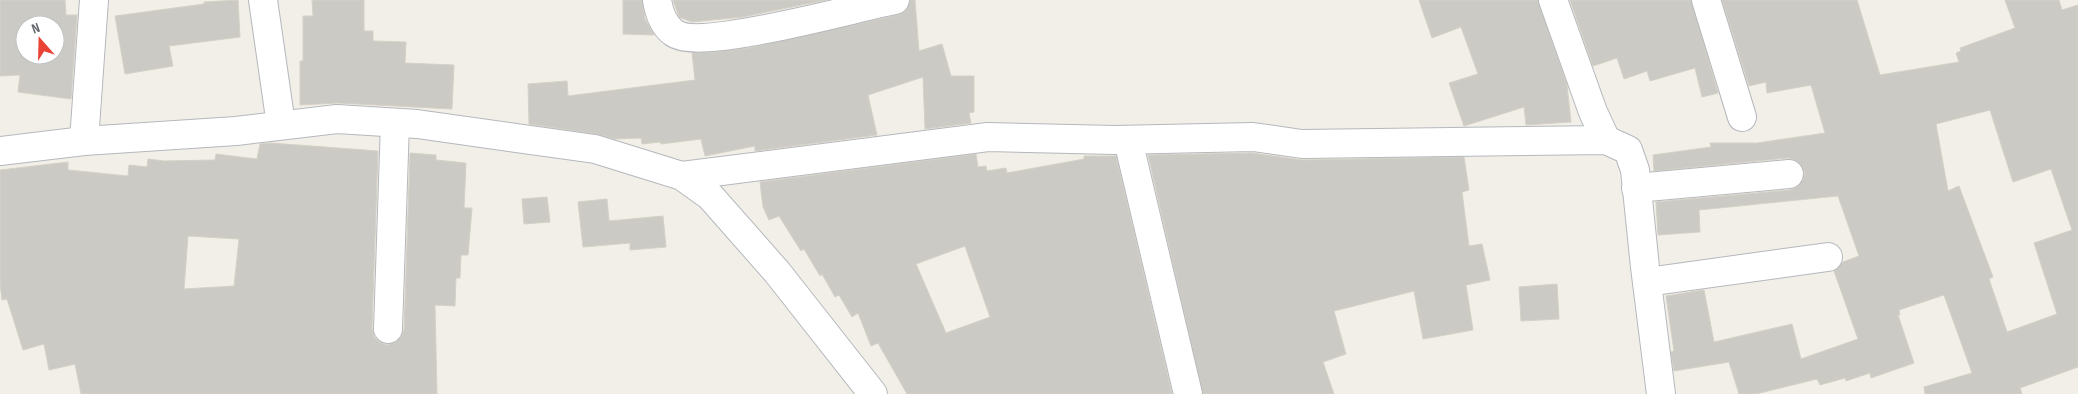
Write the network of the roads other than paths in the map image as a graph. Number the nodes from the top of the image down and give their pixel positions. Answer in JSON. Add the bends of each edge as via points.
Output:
{"nodes":[{"id":1,"x":94,"y":0,"type":"edge"},
{"id":2,"x":263,"y":0,"type":"edge"},
{"id":3,"x":657,"y":0,"type":"edge"},
{"id":4,"x":895,"y":0,"type":"edge"},
{"id":5,"x":1553,"y":0,"type":"edge"},
{"id":6,"x":1706,"y":0,"type":"edge"},
{"id":7,"x":1742,"y":117,"type":"dead end"},
{"id":8,"x":395,"y":122,"type":"junction"},
{"id":9,"x":281,"y":125,"type":"junction"},
{"id":10,"x":1128,"y":140,"type":"junction"},
{"id":11,"x":1606,"y":140,"type":"junction"},
{"id":12,"x":84,"y":141,"type":"junction"},
{"id":13,"x":0,"y":151,"type":"edge"},
{"id":14,"x":1788,"y":174,"type":"dead end"},
{"id":15,"x":682,"y":176,"type":"junction"},
{"id":16,"x":1636,"y":188,"type":"junction"},
{"id":17,"x":1828,"y":257,"type":"dead end"},
{"id":18,"x":1647,"y":282,"type":"junction"},
{"id":19,"x":388,"y":329,"type":"dead end"},
{"id":20,"x":873,"y":394,"type":"edge"},
{"id":21,"x":1188,"y":394,"type":"edge"},
{"id":22,"x":1661,"y":394,"type":"edge"}],
"edges":[{"from":1,"to":12,"type":"street"},
{"from":2,"to":9,"type":"street"},
{"from":3,"to":4,"type":"street","via":[[663,22],[674,34],[687,38],[755,31]]},
{"from":5,"to":11,"type":"street"},
{"from":6,"to":7,"type":"street"},
{"from":8,"to":9,"type":"street","via":[[337,120]]},
{"from":8,"to":15,"type":"street","via":[[595,149]]},
{"from":8,"to":19,"type":"street"},
{"from":9,"to":12,"type":"street"},
{"from":10,"to":11,"type":"street","via":[[1253,137],[1302,144]]},
{"from":10,"to":15,"type":"street","via":[[988,137]]},
{"from":10,"to":21,"type":"street"},
{"from":11,"to":16,"type":"street","via":[[1628,150],[1635,170]]},
{"from":12,"to":13,"type":"street"},
{"from":14,"to":16,"type":"street"},
{"from":15,"to":20,"type":"street","via":[[710,196],[777,272]]},
{"from":16,"to":18,"type":"street"},
{"from":17,"to":18,"type":"street"},
{"from":18,"to":22,"type":"street"}]}
